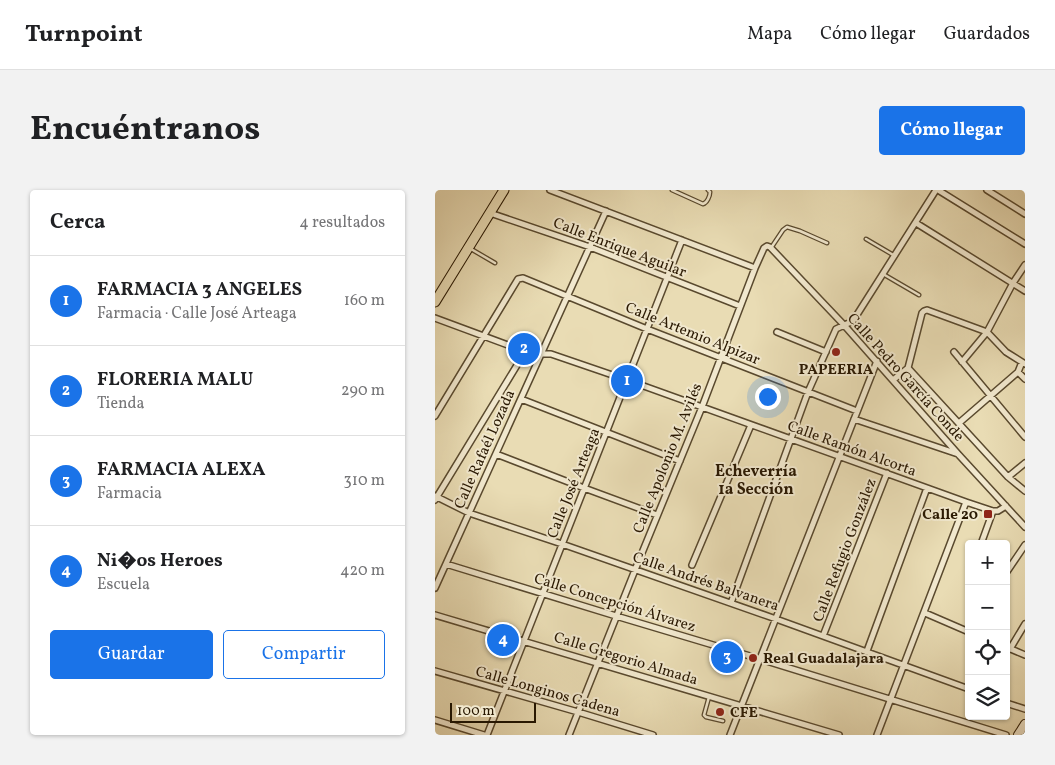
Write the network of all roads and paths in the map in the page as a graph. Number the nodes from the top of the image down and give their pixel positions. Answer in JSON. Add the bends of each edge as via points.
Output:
{"nodes":[{"id":1,"x":504,"y":190,"type":"edge"},
{"id":2,"x":550,"y":190,"type":"edge"},
{"id":3,"x":671,"y":190,"type":"edge"},
{"id":4,"x":708,"y":190,"type":"edge"},
{"id":5,"x":937,"y":190,"type":"edge"},
{"id":6,"x":987,"y":190,"type":"edge"},
{"id":7,"x":606,"y":211,"type":"junction"},
{"id":8,"x":490,"y":213,"type":"junction"},
{"id":9,"x":1025,"y":214,"type":"edge"},
{"id":10,"x":916,"y":223,"type":"junction"},
{"id":11,"x":866,"y":239,"type":"dead end"},
{"id":12,"x":682,"y":240,"type":"junction"},
{"id":13,"x":827,"y":244,"type":"dead end"},
{"id":14,"x":1025,"y":244,"type":"edge"},
{"id":15,"x":469,"y":247,"type":"junction"},
{"id":16,"x":589,"y":247,"type":"junction"},
{"id":17,"x":769,"y":247,"type":"junction"},
{"id":18,"x":895,"y":256,"type":"junction"},
{"id":19,"x":495,"y":263,"type":"dead end"},
{"id":20,"x":1025,"y":265,"type":"edge"},
{"id":21,"x":755,"y":268,"type":"junction"},
{"id":22,"x":883,"y":274,"type":"junction"},
{"id":23,"x":667,"y":277,"type":"junction"},
{"id":24,"x":1013,"y":283,"type":"junction"},
{"id":25,"x":1025,"y":291,"type":"edge"},
{"id":26,"x":919,"y":295,"type":"dead end"},
{"id":27,"x":567,"y":296,"type":"junction"},
{"id":28,"x":435,"y":302,"type":"edge"},
{"id":29,"x":741,"y":306,"type":"junction"},
{"id":30,"x":435,"y":318,"type":"edge"},
{"id":31,"x":844,"y":325,"type":"junction"},
{"id":32,"x":647,"y":329,"type":"junction"},
{"id":33,"x":777,"y":332,"type":"dead end"},
{"id":34,"x":987,"y":332,"type":"junction"},
{"id":35,"x":484,"y":337,"type":"junction"},
{"id":36,"x":525,"y":352,"type":"junction"},
{"id":37,"x":826,"y":352,"type":"junction"},
{"id":38,"x":954,"y":352,"type":"dead end"},
{"id":39,"x":541,"y":353,"type":"junction"},
{"id":40,"x":721,"y":359,"type":"junction"},
{"id":41,"x":877,"y":361,"type":"junction"},
{"id":42,"x":963,"y":362,"type":"junction"},
{"id":43,"x":1023,"y":363,"type":"edge"},
{"id":44,"x":908,"y":368,"type":"junction"},
{"id":45,"x":1018,"y":372,"type":"junction"},
{"id":46,"x":1025,"y":379,"type":"edge"},
{"id":47,"x":627,"y":380,"type":"junction"},
{"id":48,"x":893,"y":380,"type":"junction"},
{"id":49,"x":808,"y":392,"type":"junction"},
{"id":50,"x":991,"y":396,"type":"junction"},
{"id":51,"x":521,"y":400,"type":"junction"},
{"id":52,"x":702,"y":406,"type":"junction"},
{"id":53,"x":857,"y":411,"type":"junction"},
{"id":54,"x":435,"y":416,"type":"edge"},
{"id":55,"x":854,"y":418,"type":"junction"},
{"id":56,"x":959,"y":423,"type":"junction"},
{"id":57,"x":751,"y":425,"type":"junction"},
{"id":58,"x":606,"y":432,"type":"junction"},
{"id":59,"x":1025,"y":437,"type":"edge"},
{"id":60,"x":791,"y":439,"type":"junction"},
{"id":61,"x":496,"y":454,"type":"junction"},
{"id":62,"x":958,"y":454,"type":"junction"},
{"id":63,"x":839,"y":456,"type":"junction"},
{"id":64,"x":679,"y":461,"type":"junction"},
{"id":65,"x":1025,"y":463,"type":"edge"},
{"id":66,"x":887,"y":473,"type":"junction"},
{"id":67,"x":1008,"y":477,"type":"junction"},
{"id":68,"x":584,"y":488,"type":"junction"},
{"id":69,"x":927,"y":488,"type":"junction"},
{"id":70,"x":1025,"y":491,"type":"edge"},
{"id":71,"x":436,"y":498,"type":"edge"},
{"id":72,"x":967,"y":502,"type":"junction"},
{"id":73,"x":1006,"y":506,"type":"junction"},
{"id":74,"x":993,"y":511,"type":"junction"},
{"id":75,"x":469,"y":513,"type":"junction"},
{"id":76,"x":657,"y":515,"type":"junction"},
{"id":77,"x":1025,"y":527,"type":"edge"},
{"id":78,"x":982,"y":540,"type":"edge"},
{"id":79,"x":562,"y":544,"type":"junction"},
{"id":80,"x":1025,"y":545,"type":"edge"},
{"id":81,"x":446,"y":564,"type":"junction"},
{"id":82,"x":692,"y":565,"type":"dead end"},
{"id":83,"x":1010,"y":567,"type":"edge"},
{"id":84,"x":635,"y":570,"type":"junction"},
{"id":85,"x":435,"y":588,"type":"edge"},
{"id":86,"x":542,"y":594,"type":"junction"},
{"id":87,"x":731,"y":603,"type":"junction"},
{"id":88,"x":925,"y":613,"type":"junction"},
{"id":89,"x":435,"y":615,"type":"edge"},
{"id":90,"x":616,"y":616,"type":"junction"},
{"id":91,"x":776,"y":619,"type":"junction"},
{"id":92,"x":1025,"y":624,"type":"edge"},
{"id":93,"x":965,"y":629,"type":"edge"},
{"id":94,"x":823,"y":636,"type":"junction"},
{"id":95,"x":524,"y":641,"type":"junction"},
{"id":96,"x":1010,"y":645,"type":"edge"},
{"id":97,"x":1010,"y":649,"type":"edge"},
{"id":98,"x":867,"y":651,"type":"junction"},
{"id":99,"x":1025,"y":655,"type":"edge"},
{"id":100,"x":760,"y":659,"type":"junction"},
{"id":101,"x":597,"y":663,"type":"junction"},
{"id":102,"x":903,"y":665,"type":"junction"},
{"id":103,"x":435,"y":671,"type":"edge"},
{"id":104,"x":965,"y":688,"type":"edge"},
{"id":105,"x":504,"y":691,"type":"junction"},
{"id":106,"x":709,"y":696,"type":"junction"},
{"id":107,"x":891,"y":699,"type":"junction"},
{"id":108,"x":1010,"y":704,"type":"edge"},
{"id":109,"x":742,"y":705,"type":"junction"},
{"id":110,"x":1025,"y":710,"type":"edge"},
{"id":111,"x":578,"y":712,"type":"junction"},
{"id":112,"x":435,"y":720,"type":"edge"},
{"id":113,"x":723,"y":721,"type":"dead end"},
{"id":114,"x":1025,"y":724,"type":"edge"},
{"id":115,"x":486,"y":735,"type":"edge"},
{"id":116,"x":569,"y":735,"type":"edge"},
{"id":117,"x":652,"y":735,"type":"edge"},
{"id":118,"x":730,"y":735,"type":"edge"},
{"id":119,"x":839,"y":735,"type":"edge"},
{"id":120,"x":877,"y":735,"type":"edge"},
{"id":121,"x":1006,"y":735,"type":"edge"},
{"id":122,"x":1019,"y":735,"type":"edge"}],
"edges":[{"from":1,"to":8,"type":"main road"},
{"from":2,"to":7,"type":"street"},
{"from":3,"to":4,"type":"lane","via":[[703,204],[710,195]]},
{"from":5,"to":10,"type":"street"},
{"from":5,"to":14,"type":"street"},
{"from":6,"to":9,"type":"street"},
{"from":7,"to":12,"type":"street"},
{"from":7,"to":16,"type":"street","name":"Calle Rafaél Lozada"},
{"from":8,"to":15,"type":"main road"},
{"from":8,"to":16,"type":"street","name":"Calle Enrique Aguilar"},
{"from":10,"to":18,"type":"street"},
{"from":10,"to":24,"type":"street"},
{"from":11,"to":18,"type":"lane"},
{"from":12,"to":21,"type":"street"},
{"from":12,"to":23,"type":"street","name":"Calle José Arteaga"},
{"from":13,"to":17,"type":"lane","via":[[787,228]]},
{"from":15,"to":19,"type":"lane"},
{"from":15,"to":28,"type":"main road"},
{"from":16,"to":23,"type":"street","name":"Calle Enrique Aguilar"},
{"from":16,"to":27,"type":"street","name":"Calle Rafaél Lozada"},
{"from":17,"to":21,"type":"street","name":"Calle Apolonio M. Avilés","via":[[764,248]]},
{"from":17,"to":31,"type":"street","name":"Calle Pedro García Conde"},
{"from":18,"to":22,"type":"street"},
{"from":20,"to":24,"type":"street"},
{"from":21,"to":29,"type":"street","name":"Calle Apolonio M. Avilés"},
{"from":22,"to":26,"type":"lane"},
{"from":22,"to":31,"type":"street","via":[[853,321]]},
{"from":23,"to":29,"type":"street","name":"Calle Enrique Aguilar"},
{"from":23,"to":32,"type":"street","name":"Calle José Arteaga"},
{"from":24,"to":25,"type":"street"},
{"from":24,"to":34,"type":"street"},
{"from":27,"to":32,"type":"street","name":"Calle Artemio Alpizar"},
{"from":27,"to":35,"type":"street","name":"Calle Artemio Alpizar","via":[[524,278],[518,279]]},
{"from":27,"to":39,"type":"street","name":"Calle Rafaél Lozada"},
{"from":29,"to":40,"type":"street","name":"Calle Apolonio M. Avilés"},
{"from":30,"to":35,"type":"street","name":"Calle Ramón Alcorta"},
{"from":31,"to":37,"type":"street","via":[[836,329]]},
{"from":31,"to":41,"type":"street","name":"Calle Pedro García Conde"},
{"from":32,"to":40,"type":"street","name":"Calle Artemio Alpizar"},
{"from":32,"to":47,"type":"street","name":"Calle José Arteaga"},
{"from":33,"to":37,"type":"street"},
{"from":34,"to":42,"type":"street"},
{"from":34,"to":43,"type":"street","via":[[1006,352]]},
{"from":34,"to":44,"type":"street","via":[[929,310],[924,311]]},
{"from":35,"to":36,"type":"street","name":"Calle Ramón Alcorta"},
{"from":35,"to":54,"type":"street"},
{"from":36,"to":39,"type":"street","name":"Calle Ramón Alcorta"},
{"from":36,"to":71,"type":"street"},
{"from":37,"to":49,"type":"street"},
{"from":38,"to":42,"type":"street"},
{"from":39,"to":47,"type":"street","name":"Calle Ramón Alcorta"},
{"from":39,"to":51,"type":"street","name":"Calle Rafaél Lozada"},
{"from":40,"to":49,"type":"street","name":"Calle Artemio Alpizar"},
{"from":40,"to":52,"type":"street","name":"Calle Apolonio M. Avilés"},
{"from":41,"to":48,"type":"street","name":"Calle Pedro García Conde"},
{"from":41,"to":53,"type":"street"},
{"from":42,"to":50,"type":"street"},
{"from":43,"to":45,"type":"street"},
{"from":44,"to":48,"type":"street"},
{"from":44,"to":56,"type":"street"},
{"from":45,"to":46,"type":"street"},
{"from":45,"to":50,"type":"street"},
{"from":47,"to":52,"type":"street","name":"Calle Ramón Alcorta"},
{"from":47,"to":58,"type":"street","name":"Calle José Arteaga"},
{"from":48,"to":62,"type":"street","name":"Calle Pedro García Conde"},
{"from":49,"to":53,"type":"street","name":"Calle Artemio Alpizar"},
{"from":49,"to":60,"type":"street"},
{"from":50,"to":56,"type":"street"},
{"from":50,"to":59,"type":"street"},
{"from":51,"to":58,"type":"street"},
{"from":51,"to":61,"type":"street","name":"Calle Rafaél Lozada"},
{"from":52,"to":57,"type":"street","name":"Calle Ramón Alcorta"},
{"from":52,"to":64,"type":"street","name":"Calle Apolonio M. Avilés"},
{"from":53,"to":55,"type":"street"},
{"from":55,"to":62,"type":"street"},
{"from":55,"to":63,"type":"street"},
{"from":56,"to":67,"type":"street"},
{"from":57,"to":60,"type":"street","name":"Calle Ramón Alcorta"},
{"from":57,"to":82,"type":"street"},
{"from":58,"to":64,"type":"street"},
{"from":58,"to":68,"type":"street","name":"Calle José Arteaga"},
{"from":60,"to":63,"type":"street","name":"Calle Ramón Alcorta"},
{"from":60,"to":87,"type":"street"},
{"from":61,"to":68,"type":"street"},
{"from":61,"to":75,"type":"street","name":"Calle Rafaél Lozada"},
{"from":62,"to":73,"type":"street","name":"Calle Pedro García Conde"},
{"from":63,"to":66,"type":"street","name":"Calle Ramón Alcorta"},
{"from":63,"to":91,"type":"street"},
{"from":64,"to":76,"type":"street","name":"Calle Apolonio M. Avilés"},
{"from":65,"to":67,"type":"street"},
{"from":66,"to":69,"type":"street","name":"Calle Ramón Alcorta"},
{"from":66,"to":94,"type":"street","name":"Calle Refugio González"},
{"from":67,"to":70,"type":"street"},
{"from":68,"to":76,"type":"street"},
{"from":68,"to":79,"type":"street","name":"Calle José Arteaga"},
{"from":69,"to":72,"type":"street","name":"Calle Ramón Alcorta"},
{"from":69,"to":98,"type":"street"},
{"from":71,"to":75,"type":"street","name":"Calle Andrés Balvanera"},
{"from":72,"to":74,"type":"street","name":"Calle Ramón Alcorta"},
{"from":72,"to":88,"type":"street"},
{"from":73,"to":74,"type":"street"},
{"from":73,"to":77,"type":"street","name":"Calle Pedro García Conde"},
{"from":74,"to":78,"type":"street"},
{"from":75,"to":79,"type":"street","name":"Calle Andrés Balvanera"},
{"from":75,"to":81,"type":"street","name":"Calle Rafaél Lozada"},
{"from":76,"to":84,"type":"street","name":"Calle Apolonio M. Avilés"},
{"from":79,"to":84,"type":"street","name":"Calle Andrés Balvanera"},
{"from":79,"to":86,"type":"street","name":"Calle José Arteaga"},
{"from":80,"to":83,"type":"street"},
{"from":81,"to":85,"type":"street","name":"Calle Rafaél Lozada"},
{"from":81,"to":86,"type":"street","name":"Calle Concepción Álvarez"},
{"from":84,"to":87,"type":"street","name":"Calle Andrés Balvanera"},
{"from":84,"to":90,"type":"street","name":"Calle Apolonio M. Avilés"},
{"from":86,"to":90,"type":"street","name":"Calle Concepción Álvarez"},
{"from":86,"to":95,"type":"street","name":"Calle José Arteaga"},
{"from":87,"to":91,"type":"street","name":"Calle Andrés Balvanera"},
{"from":88,"to":93,"type":"street"},
{"from":88,"to":102,"type":"street"},
{"from":89,"to":95,"type":"street","name":"Calle Gregorio Almada"},
{"from":90,"to":100,"type":"street","name":"Calle Concepción Álvarez"},
{"from":90,"to":101,"type":"street","name":"Calle Apolonio M. Avilés"},
{"from":91,"to":94,"type":"street","name":"Calle Andrés Balvanera"},
{"from":91,"to":100,"type":"street"},
{"from":92,"to":96,"type":"street"},
{"from":94,"to":98,"type":"street","name":"Calle Andrés Balvanera"},
{"from":95,"to":101,"type":"street","name":"Calle Gregorio Almada"},
{"from":95,"to":105,"type":"street","name":"Calle José Arteaga"},
{"from":97,"to":99,"type":"street"},
{"from":98,"to":102,"type":"street","name":"Calle Andrés Balvanera"},
{"from":100,"to":107,"type":"street","name":"Calle Concepción Álvarez"},
{"from":100,"to":109,"type":"street"},
{"from":101,"to":106,"type":"street","name":"Calle Gregorio Almada"},
{"from":101,"to":111,"type":"street","name":"Calle Apolonio M. Avilés"},
{"from":102,"to":104,"type":"street","name":"Calle Andrés Balvanera"},
{"from":102,"to":107,"type":"street"},
{"from":103,"to":105,"type":"street","name":"Calle Longinos Cadena"},
{"from":105,"to":111,"type":"street","name":"Calle Longinos Cadena"},
{"from":105,"to":115,"type":"street","name":"Calle José Arteaga"},
{"from":106,"to":109,"type":"street","name":"Calle Gregorio Almada"},
{"from":106,"to":113,"type":"lane","via":[[704,715]]},
{"from":107,"to":120,"type":"street"},
{"from":107,"to":121,"type":"street","name":"Calle Concepción Álvarez"},
{"from":108,"to":110,"type":"street"},
{"from":109,"to":118,"type":"street"},
{"from":109,"to":119,"type":"street","name":"Calle Gregorio Almada"},
{"from":111,"to":116,"type":"street","name":"Calle Apolonio M. Avilés"},
{"from":111,"to":117,"type":"street","name":"Calle Longinos Cadena"},
{"from":112,"to":115,"type":"street"},
{"from":114,"to":122,"type":"street"}]}
